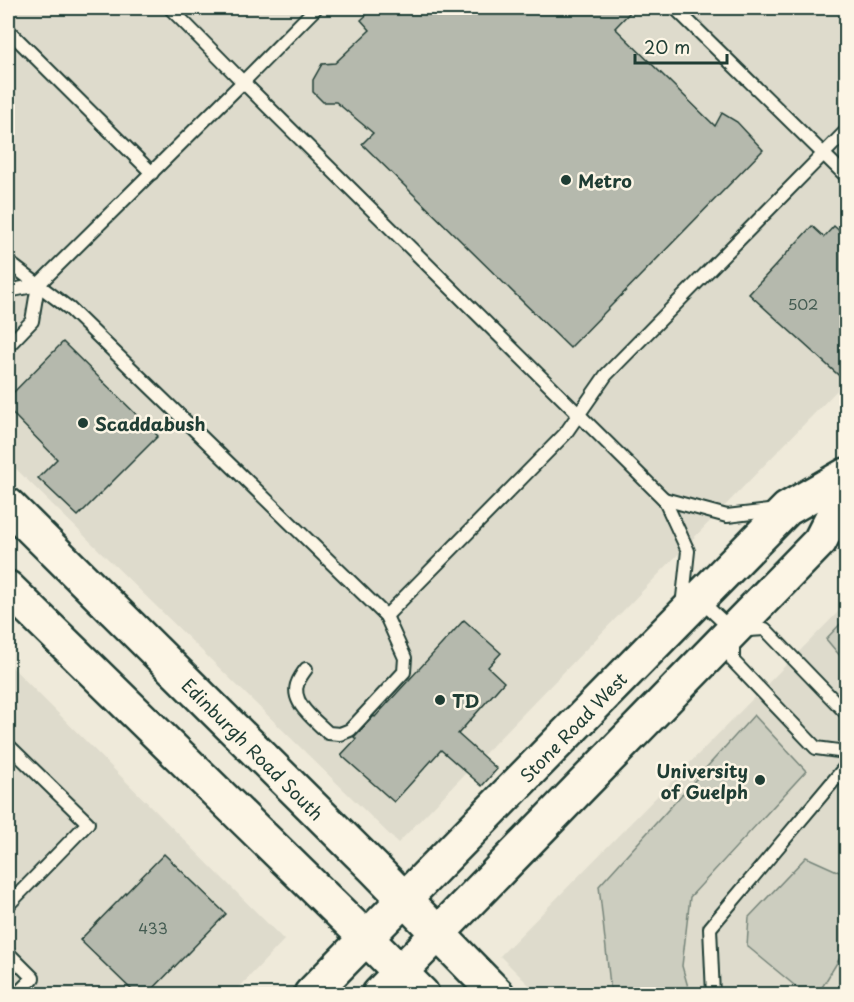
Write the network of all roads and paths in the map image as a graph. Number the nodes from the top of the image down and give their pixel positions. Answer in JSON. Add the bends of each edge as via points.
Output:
{"nodes":[{"id":1,"x":170,"y":8,"type":"edge"},
{"id":2,"x":316,"y":8,"type":"edge"},
{"id":3,"x":675,"y":8,"type":"edge"},
{"id":4,"x":8,"y":30,"type":"edge"},
{"id":5,"x":243,"y":82,"type":"junction"},
{"id":6,"x":846,"y":131,"type":"edge"},
{"id":7,"x":824,"y":154,"type":"junction"},
{"id":8,"x":152,"y":172,"type":"junction"},
{"id":9,"x":846,"y":176,"type":"edge"},
{"id":10,"x":8,"y":262,"type":"edge"},
{"id":11,"x":38,"y":285,"type":"junction"},
{"id":12,"x":8,"y":291,"type":"edge"},
{"id":13,"x":8,"y":346,"type":"edge"},
{"id":14,"x":579,"y":414,"type":"junction"},
{"id":15,"x":846,"y":475,"type":"edge"},
{"id":16,"x":846,"y":490,"type":"edge"},
{"id":17,"x":664,"y":499,"type":"junction"},
{"id":18,"x":8,"y":505,"type":"edge"},
{"id":19,"x":787,"y":509,"type":"junction"},
{"id":20,"x":8,"y":588,"type":"edge"},
{"id":21,"x":690,"y":608,"type":"junction"},
{"id":22,"x":386,"y":616,"type":"junction"},
{"id":23,"x":733,"y":631,"type":"junction"},
{"id":24,"x":306,"y":669,"type":"dead end"},
{"id":25,"x":846,"y":713,"type":"edge"},
{"id":26,"x":8,"y":745,"type":"edge"},
{"id":27,"x":846,"y":752,"type":"edge"},
{"id":28,"x":846,"y":766,"type":"edge"},
{"id":29,"x":405,"y":899,"type":"junction"},
{"id":30,"x":8,"y":905,"type":"edge"},
{"id":31,"x":439,"y":934,"type":"junction"},
{"id":32,"x":366,"y":938,"type":"junction"},
{"id":33,"x":8,"y":953,"type":"edge"},
{"id":34,"x":400,"y":987,"type":"edge"},
{"id":35,"x":16,"y":994,"type":"edge"},
{"id":36,"x":311,"y":994,"type":"edge"},
{"id":37,"x":496,"y":994,"type":"edge"},
{"id":38,"x":713,"y":994,"type":"edge"}],
"edges":[{"from":1,"to":5,"type":"lane"},
{"from":2,"to":5,"type":"lane"},
{"from":3,"to":7,"type":"lane"},
{"from":4,"to":8,"type":"lane"},
{"from":5,"to":8,"type":"lane"},
{"from":5,"to":14,"type":"lane"},
{"from":6,"to":7,"type":"lane"},
{"from":7,"to":9,"type":"lane"},
{"from":7,"to":14,"type":"lane","via":[[606,375]]},
{"from":8,"to":11,"type":"lane"},
{"from":10,"to":11,"type":"lane"},
{"from":11,"to":12,"type":"lane"},
{"from":11,"to":13,"type":"lane","via":[[32,321]]},
{"from":11,"to":22,"type":"lane","via":[[77,316]]},
{"from":14,"to":17,"type":"lane"},
{"from":14,"to":22,"type":"lane","via":[[565,434]]},
{"from":15,"to":19,"type":"main road","name":"Stone Road West"},
{"from":16,"to":23,"type":"main road","via":[[820,541]]},
{"from":17,"to":19,"type":"lane","via":[[727,516]]},
{"from":17,"to":21,"type":"lane","via":[[688,551]]},
{"from":18,"to":29,"type":"main road","name":"Edinburgh Road South"},
{"from":19,"to":21,"type":"main road","name":"Stone Road West"},
{"from":20,"to":32,"type":"main road"},
{"from":21,"to":23,"type":"lane"},
{"from":21,"to":29,"type":"main road","name":"Stone Road West"},
{"from":22,"to":24,"type":"lane","via":[[405,658],[404,672],[350,730],[328,733],[298,703],[297,682]]},
{"from":23,"to":25,"type":"lane","via":[[765,629]]},
{"from":23,"to":27,"type":"lane","via":[[733,661],[816,748]]},
{"from":23,"to":31,"type":"main road"},
{"from":26,"to":30,"type":"lane","via":[[88,824]]},
{"from":28,"to":38,"type":"lane","via":[[710,928]]},
{"from":29,"to":31,"type":"main road","name":"Edinburgh Road South"},
{"from":29,"to":32,"type":"main road","name":"Stone Road West"},
{"from":31,"to":34,"type":"main road"},
{"from":31,"to":37,"type":"main road","name":"Edinburgh Road South"},
{"from":32,"to":34,"type":"main road"},
{"from":32,"to":36,"type":"main road","name":"Stone Road West"},
{"from":33,"to":35,"type":"lane","via":[[33,978]]}]}
